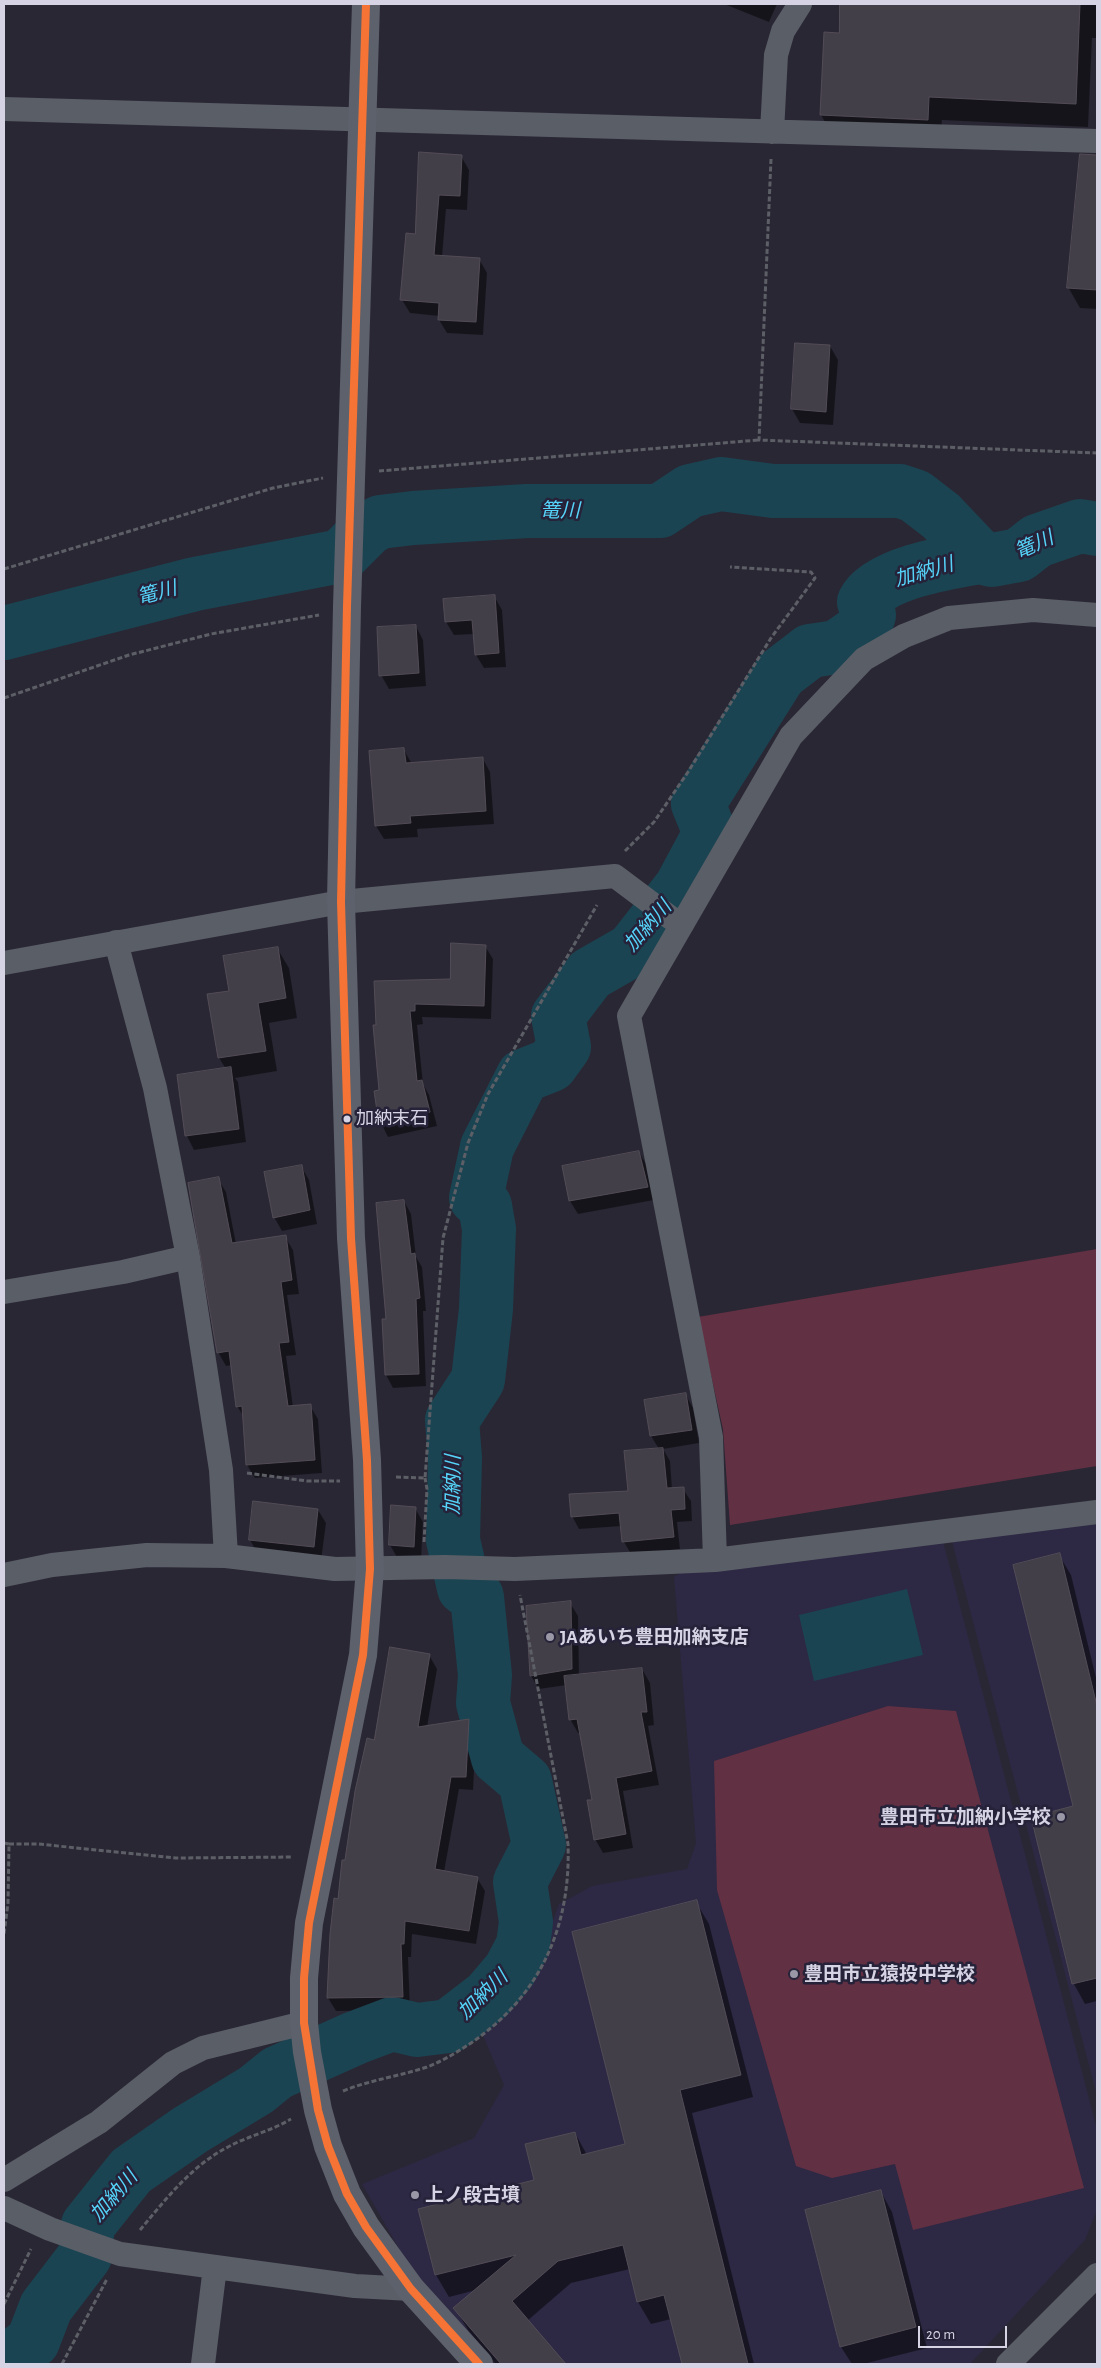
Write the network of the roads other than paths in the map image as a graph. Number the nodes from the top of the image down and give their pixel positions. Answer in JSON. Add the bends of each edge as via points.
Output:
{"nodes":[{"id":1,"x":366,"y":4,"type":"edge"},
{"id":2,"x":800,"y":4,"type":"edge"},
{"id":3,"x":4,"y":110,"type":"edge"},
{"id":4,"x":362,"y":119,"type":"junction"},
{"id":5,"x":772,"y":132,"type":"junction"},
{"id":6,"x":1097,"y":141,"type":"edge"},
{"id":7,"x":1097,"y":615,"type":"edge"},
{"id":8,"x":341,"y":902,"type":"junction"},
{"id":9,"x":677,"y":920,"type":"junction"},
{"id":10,"x":116,"y":942,"type":"junction"},
{"id":11,"x":4,"y":963,"type":"edge"},
{"id":12,"x":188,"y":1257,"type":"junction"},
{"id":13,"x":4,"y":1292,"type":"edge"},
{"id":14,"x":1097,"y":1512,"type":"edge"},
{"id":15,"x":226,"y":1556,"type":"junction"},
{"id":16,"x":715,"y":1560,"type":"junction"},
{"id":17,"x":370,"y":1569,"type":"junction"},
{"id":18,"x":4,"y":1575,"type":"edge"},
{"id":19,"x":305,"y":2031,"type":"junction"},
{"id":20,"x":4,"y":2180,"type":"edge"},
{"id":21,"x":4,"y":2208,"type":"edge"},
{"id":22,"x":216,"y":2267,"type":"junction"},
{"id":23,"x":1097,"y":2275,"type":"edge"},
{"id":24,"x":410,"y":2289,"type":"junction"},
{"id":25,"x":203,"y":2364,"type":"edge"},
{"id":26,"x":480,"y":2364,"type":"edge"},
{"id":27,"x":1008,"y":2364,"type":"edge"}],
"edges":[{"from":1,"to":4,"type":"main road"},
{"from":2,"to":5,"type":"street","via":[[783,31],[776,55]]},
{"from":3,"to":4,"type":"street"},
{"from":4,"to":5,"type":"street"},
{"from":4,"to":8,"type":"main road"},
{"from":5,"to":6,"type":"street"},
{"from":7,"to":9,"type":"street","via":[[1033,610],[949,618],[904,636],[864,659],[791,736]]},
{"from":8,"to":9,"type":"street","via":[[611,876]]},
{"from":8,"to":10,"type":"street"},
{"from":8,"to":17,"type":"main road","via":[[351,1238],[368,1481]]},
{"from":9,"to":16,"type":"street","via":[[629,1016],[711,1438]]},
{"from":10,"to":11,"type":"street"},
{"from":10,"to":12,"type":"street","via":[[155,1088]]},
{"from":12,"to":13,"type":"street","via":[[123,1272]]},
{"from":12,"to":15,"type":"street","via":[[222,1470]]},
{"from":14,"to":16,"type":"street"},
{"from":15,"to":17,"type":"street","via":[[335,1569]]},
{"from":15,"to":18,"type":"street","via":[[147,1555],[52,1565]]},
{"from":16,"to":17,"type":"street","via":[[515,1569]]},
{"from":17,"to":19,"type":"main road","via":[[363,1654],[309,1923],[304,1978]]},
{"from":19,"to":20,"type":"street","via":[[203,2048],[173,2063],[99,2122]]},
{"from":19,"to":24,"type":"main road","via":[[317,2106],[347,2194]]},
{"from":21,"to":22,"type":"street","via":[[112,2251]]},
{"from":22,"to":24,"type":"street","via":[[355,2286]]},
{"from":22,"to":25,"type":"street"},
{"from":23,"to":27,"type":"street"},
{"from":24,"to":26,"type":"main road"}]}
